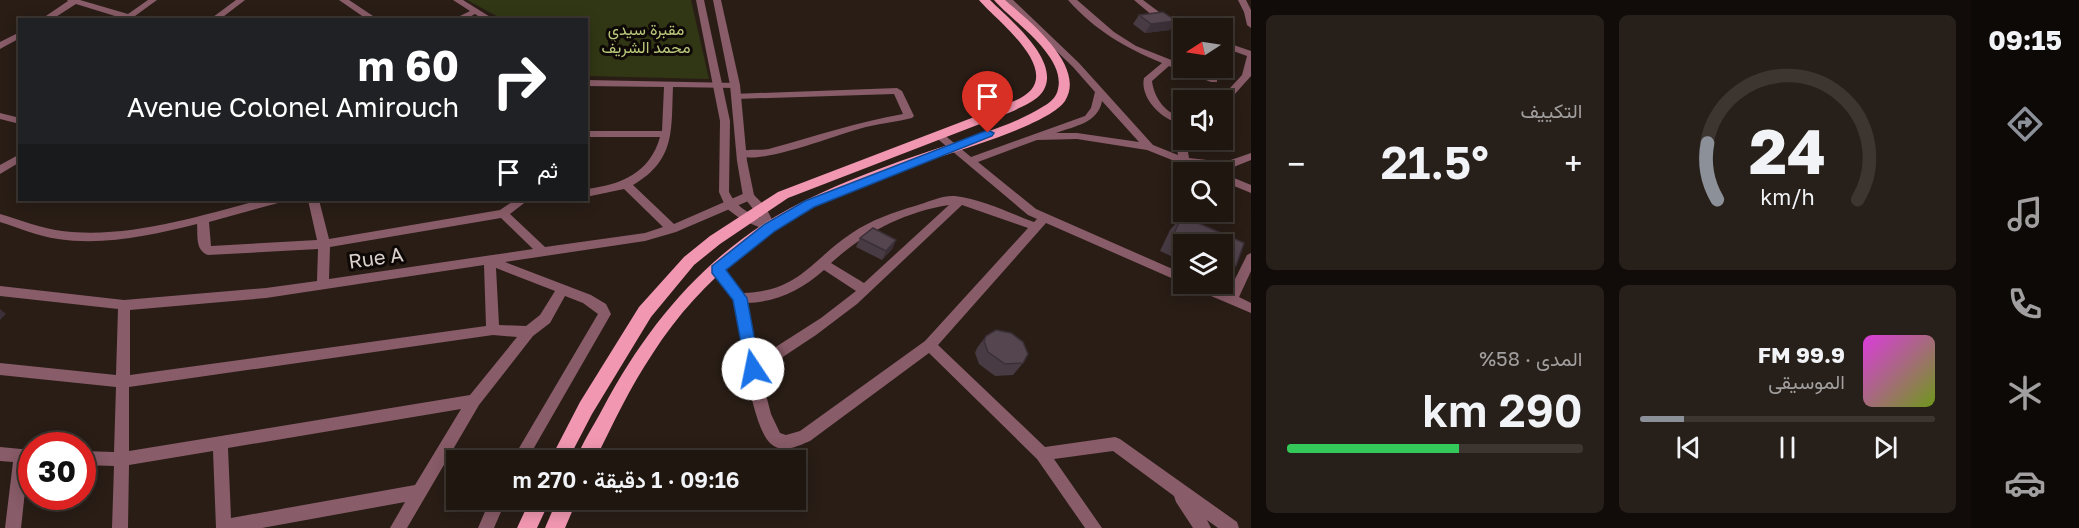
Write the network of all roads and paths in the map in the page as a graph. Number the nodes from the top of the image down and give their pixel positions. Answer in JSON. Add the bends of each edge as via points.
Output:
{"nodes":[{"id":1,"x":153,"y":0,"type":"edge"},
{"id":2,"x":241,"y":0,"type":"edge"},
{"id":3,"x":343,"y":0,"type":"edge"},
{"id":4,"x":457,"y":0,"type":"edge"},
{"id":5,"x":700,"y":0,"type":"edge"},
{"id":6,"x":717,"y":0,"type":"edge"},
{"id":7,"x":984,"y":0,"type":"edge"},
{"id":8,"x":999,"y":0,"type":"edge"},
{"id":9,"x":1008,"y":0,"type":"edge"},
{"id":10,"x":1071,"y":0,"type":"edge"},
{"id":11,"x":1138,"y":0,"type":"edge"},
{"id":12,"x":1232,"y":0,"type":"edge"},
{"id":13,"x":74,"y":1,"type":"edge"},
{"id":14,"x":1242,"y":1,"type":"edge"},
{"id":15,"x":476,"y":11,"type":"junction"},
{"id":16,"x":128,"y":17,"type":"junction"},
{"id":17,"x":47,"y":18,"type":"edge"},
{"id":18,"x":132,"y":18,"type":"edge"},
{"id":19,"x":216,"y":18,"type":"edge"},
{"id":20,"x":372,"y":18,"type":"edge"},
{"id":21,"x":460,"y":18,"type":"edge"},
{"id":22,"x":488,"y":18,"type":"edge"},
{"id":23,"x":1173,"y":23,"type":"edge"},
{"id":24,"x":1251,"y":25,"type":"edge"},
{"id":25,"x":18,"y":35,"type":"edge"},
{"id":26,"x":4,"y":44,"type":"edge"},
{"id":27,"x":1233,"y":49,"type":"edge"},
{"id":28,"x":1251,"y":56,"type":"edge"},
{"id":29,"x":1167,"y":63,"type":"junction"},
{"id":30,"x":1214,"y":80,"type":"dead end"},
{"id":31,"x":588,"y":83,"type":"edge"},
{"id":32,"x":669,"y":84,"type":"junction"},
{"id":33,"x":718,"y":84,"type":"junction"},
{"id":34,"x":735,"y":85,"type":"junction"},
{"id":35,"x":1233,"y":91,"type":"edge"},
{"id":36,"x":1099,"y":93,"type":"junction"},
{"id":37,"x":736,"y":96,"type":"junction"},
{"id":38,"x":1173,"y":115,"type":"edge"},
{"id":39,"x":0,"y":116,"type":"edge"},
{"id":40,"x":18,"y":120,"type":"edge"},
{"id":41,"x":588,"y":134,"type":"edge"},
{"id":42,"x":666,"y":134,"type":"junction"},
{"id":43,"x":938,"y":135,"type":"junction"},
{"id":44,"x":1035,"y":137,"type":"junction"},
{"id":45,"x":952,"y":147,"type":"junction"},
{"id":46,"x":1149,"y":147,"type":"junction"},
{"id":47,"x":1183,"y":150,"type":"edge"},
{"id":48,"x":742,"y":154,"type":"junction"},
{"id":49,"x":1251,"y":156,"type":"edge"},
{"id":50,"x":18,"y":158,"type":"edge"},
{"id":51,"x":970,"y":161,"type":"junction"},
{"id":52,"x":1184,"y":161,"type":"junction"},
{"id":53,"x":0,"y":170,"type":"edge"},
{"id":54,"x":1233,"y":180,"type":"edge"},
{"id":55,"x":626,"y":185,"type":"junction"},
{"id":56,"x":1249,"y":185,"type":"edge"},
{"id":57,"x":588,"y":193,"type":"edge"},
{"id":58,"x":749,"y":196,"type":"junction"},
{"id":59,"x":270,"y":201,"type":"edge"},
{"id":60,"x":313,"y":201,"type":"edge"},
{"id":61,"x":521,"y":201,"type":"edge"},
{"id":62,"x":960,"y":201,"type":"junction"},
{"id":63,"x":730,"y":205,"type":"junction"},
{"id":64,"x":761,"y":209,"type":"junction"},
{"id":65,"x":503,"y":214,"type":"junction"},
{"id":66,"x":746,"y":217,"type":"junction"},
{"id":67,"x":0,"y":218,"type":"edge"},
{"id":68,"x":202,"y":219,"type":"junction"},
{"id":69,"x":1040,"y":223,"type":"junction"},
{"id":70,"x":770,"y":227,"type":"junction"},
{"id":71,"x":672,"y":229,"type":"junction"},
{"id":72,"x":324,"y":244,"type":"junction"},
{"id":73,"x":544,"y":253,"type":"junction"},
{"id":74,"x":1251,"y":258,"type":"edge"},
{"id":75,"x":490,"y":261,"type":"junction"},
{"id":76,"x":825,"y":265,"type":"junction"},
{"id":77,"x":717,"y":269,"type":"junction"},
{"id":78,"x":1173,"y":275,"type":"edge"},
{"id":79,"x":323,"y":285,"type":"junction"},
{"id":80,"x":562,"y":290,"type":"junction"},
{"id":81,"x":865,"y":290,"type":"junction"},
{"id":82,"x":0,"y":291,"type":"edge"},
{"id":83,"x":1218,"y":294,"type":"edge"},
{"id":84,"x":740,"y":298,"type":"junction"},
{"id":85,"x":1232,"y":300,"type":"junction"},
{"id":86,"x":124,"y":305,"type":"junction"},
{"id":87,"x":1251,"y":308,"type":"edge"},
{"id":88,"x":493,"y":330,"type":"junction"},
{"id":89,"x":528,"y":332,"type":"junction"},
{"id":90,"x":930,"y":345,"type":"junction"},
{"id":91,"x":0,"y":369,"type":"edge"},
{"id":92,"x":753,"y":369,"type":"junction"},
{"id":93,"x":123,"y":382,"type":"junction"},
{"id":94,"x":474,"y":401,"type":"junction"},
{"id":95,"x":220,"y":443,"type":"junction"},
{"id":96,"x":525,"y":450,"type":"edge"},
{"id":97,"x":564,"y":450,"type":"edge"},
{"id":98,"x":590,"y":450,"type":"edge"},
{"id":99,"x":0,"y":454,"type":"edge"},
{"id":100,"x":1042,"y":454,"type":"junction"},
{"id":101,"x":18,"y":456,"type":"edge"},
{"id":102,"x":96,"y":458,"type":"edge"},
{"id":103,"x":121,"y":459,"type":"junction"},
{"id":104,"x":1174,"y":488,"type":"junction"},
{"id":105,"x":418,"y":492,"type":"junction"},
{"id":106,"x":18,"y":501,"type":"edge"},
{"id":107,"x":494,"y":510,"type":"edge"},
{"id":108,"x":535,"y":510,"type":"edge"},
{"id":109,"x":563,"y":510,"type":"edge"},
{"id":110,"x":224,"y":527,"type":"edge"},
{"id":111,"x":13,"y":528,"type":"edge"},
{"id":112,"x":120,"y":528,"type":"edge"},
{"id":113,"x":398,"y":528,"type":"edge"},
{"id":114,"x":486,"y":528,"type":"edge"},
{"id":115,"x":527,"y":528,"type":"edge"},
{"id":116,"x":555,"y":528,"type":"edge"},
{"id":117,"x":1094,"y":528,"type":"edge"},
{"id":118,"x":1203,"y":528,"type":"edge"},
{"id":119,"x":1231,"y":528,"type":"edge"}],
"edges":[{"from":1,"to":16,"type":"street"},
{"from":2,"to":19,"type":"street"},
{"from":3,"to":20,"type":"street"},
{"from":4,"to":15,"type":"street"},
{"from":5,"to":33,"type":"street"},
{"from":6,"to":34,"type":"street"},
{"from":7,"to":43,"type":"main road","via":[[1031,49],[1040,63],[1043,81],[1027,99]]},
{"from":8,"to":45,"type":"main road","via":[[1058,59],[1065,86],[1060,100],[1047,109]]},
{"from":9,"to":36,"type":"street","via":[[1076,65]]},
{"from":10,"to":29,"type":"street","via":[[1111,34]]},
{"from":11,"to":23,"type":"street"},
{"from":12,"to":14,"type":"street"},
{"from":13,"to":16,"type":"street"},
{"from":13,"to":17,"type":"street"},
{"from":14,"to":24,"type":"street"},
{"from":15,"to":21,"type":"street"},
{"from":15,"to":22,"type":"street"},
{"from":16,"to":18,"type":"street"},
{"from":25,"to":26,"type":"street"},
{"from":27,"to":28,"type":"street"},
{"from":28,"to":35,"type":"street","via":[[1246,76]]},
{"from":29,"to":30,"type":"street"},
{"from":29,"to":38,"type":"street","via":[[1147,80],[1147,90],[1156,104]]},
{"from":31,"to":32,"type":"street"},
{"from":32,"to":33,"type":"street"},
{"from":32,"to":42,"type":"street"},
{"from":33,"to":34,"type":"street"},
{"from":33,"to":63,"type":"street","via":[[725,121],[724,192]]},
{"from":34,"to":37,"type":"street"},
{"from":36,"to":44,"type":"street","via":[[1096,109],[1088,118]]},
{"from":36,"to":46,"type":"street"},
{"from":37,"to":48,"type":"street"},
{"from":37,"to":48,"type":"street","via":[[897,91],[909,116],[864,124],[769,153]]},
{"from":39,"to":40,"type":"street"},
{"from":41,"to":42,"type":"street"},
{"from":42,"to":55,"type":"street","via":[[654,165]]},
{"from":43,"to":45,"type":"street"},
{"from":43,"to":64,"type":"main road","via":[[815,181]]},
{"from":44,"to":46,"type":"street","via":[[1077,136]]},
{"from":44,"to":51,"type":"street"},
{"from":45,"to":51,"type":"street"},
{"from":45,"to":70,"type":"main road","via":[[809,204]]},
{"from":46,"to":52,"type":"street"},
{"from":47,"to":52,"type":"street"},
{"from":48,"to":58,"type":"street"},
{"from":49,"to":52,"type":"street","via":[[1226,166]]},
{"from":50,"to":53,"type":"street"},
{"from":51,"to":69,"type":"street"},
{"from":54,"to":56,"type":"street"},
{"from":55,"to":57,"type":"street"},
{"from":55,"to":71,"type":"street"},
{"from":58,"to":63,"type":"street","name":"Rue A"},
{"from":58,"to":64,"type":"street"},
{"from":59,"to":68,"type":"street"},
{"from":60,"to":72,"type":"street"},
{"from":61,"to":65,"type":"street"},
{"from":62,"to":69,"type":"street"},
{"from":62,"to":76,"type":"street","via":[[898,216],[865,231]]},
{"from":62,"to":81,"type":"street","via":[[915,239]]},
{"from":63,"to":66,"type":"street"},
{"from":63,"to":71,"type":"street","name":"Rue A"},
{"from":64,"to":66,"type":"main road"},
{"from":64,"to":70,"type":"street"},
{"from":65,"to":72,"type":"street"},
{"from":65,"to":73,"type":"street"},
{"from":66,"to":70,"type":"street"},
{"from":66,"to":97,"type":"main road","via":[[688,261],[645,312]]},
{"from":67,"to":68,"type":"street","via":[[70,236],[125,235]]},
{"from":68,"to":72,"type":"street","via":[[204,246],[208,250]]},
{"from":69,"to":78,"type":"street"},
{"from":69,"to":90,"type":"street"},
{"from":70,"to":77,"type":"main road"},
{"from":71,"to":73,"type":"street","name":"Rue A"},
{"from":72,"to":79,"type":"street"},
{"from":73,"to":75,"type":"street","name":"Rue A"},
{"from":74,"to":85,"type":"street"},
{"from":75,"to":79,"type":"street","name":"Rue A"},
{"from":75,"to":80,"type":"street"},
{"from":75,"to":88,"type":"street"},
{"from":76,"to":81,"type":"street"},
{"from":76,"to":84,"type":"street","via":[[774,297]]},
{"from":77,"to":84,"type":"street"},
{"from":77,"to":98,"type":"main road","via":[[675,310],[646,348]]},
{"from":79,"to":86,"type":"street","name":"Rue A"},
{"from":80,"to":89,"type":"street","via":[[545,319]]},
{"from":80,"to":96,"type":"street","via":[[602,308],[605,314]]},
{"from":81,"to":92,"type":"street","via":[[818,327]]},
{"from":82,"to":86,"type":"street","name":"Rue A"},
{"from":83,"to":85,"type":"street"},
{"from":84,"to":92,"type":"street"},
{"from":85,"to":87,"type":"street"},
{"from":86,"to":93,"type":"street"},
{"from":88,"to":89,"type":"street"},
{"from":88,"to":93,"type":"street"},
{"from":89,"to":94,"type":"street"},
{"from":90,"to":92,"type":"street","via":[[805,436],[788,442],[776,439],[768,430]]},
{"from":90,"to":100,"type":"street"},
{"from":91,"to":93,"type":"street"},
{"from":93,"to":103,"type":"street"},
{"from":94,"to":95,"type":"street"},
{"from":94,"to":105,"type":"street"},
{"from":95,"to":103,"type":"street"},
{"from":95,"to":110,"type":"street"},
{"from":99,"to":101,"type":"street"},
{"from":100,"to":104,"type":"street","via":[[1115,444]]},
{"from":100,"to":117,"type":"street"},
{"from":102,"to":103,"type":"street"},
{"from":103,"to":112,"type":"street"},
{"from":104,"to":118,"type":"street"},
{"from":104,"to":119,"type":"street"},
{"from":105,"to":110,"type":"street"},
{"from":105,"to":113,"type":"street"},
{"from":106,"to":111,"type":"street"},
{"from":107,"to":114,"type":"street"},
{"from":108,"to":115,"type":"main road"},
{"from":109,"to":116,"type":"main road"}]}
